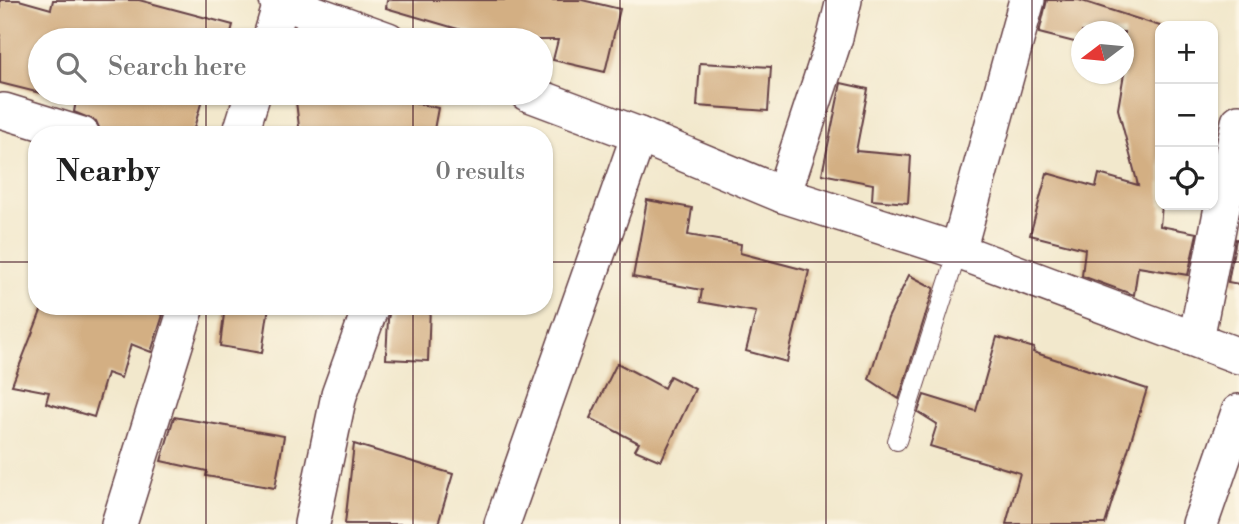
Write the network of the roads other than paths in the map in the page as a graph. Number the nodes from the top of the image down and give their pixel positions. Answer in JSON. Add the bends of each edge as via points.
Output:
{"nodes":[{"id":1,"x":844,"y":0,"type":"edge"},
{"id":2,"x":1027,"y":0,"type":"edge"},
{"id":3,"x":280,"y":1,"type":"edge"},
{"id":4,"x":273,"y":28,"type":"edge"},
{"id":5,"x":355,"y":28,"type":"edge"},
{"id":6,"x":553,"y":103,"type":"edge"},
{"id":7,"x":249,"y":105,"type":"edge"},
{"id":8,"x":4,"y":111,"type":"dead end"},
{"id":9,"x":1239,"y":122,"type":"edge"},
{"id":10,"x":53,"y":126,"type":"edge"},
{"id":11,"x":243,"y":126,"type":"edge"},
{"id":12,"x":639,"y":135,"type":"junction"},
{"id":13,"x":783,"y":195,"type":"junction"},
{"id":14,"x":958,"y":251,"type":"junction"},
{"id":15,"x":184,"y":315,"type":"edge"},
{"id":16,"x":368,"y":315,"type":"edge"},
{"id":17,"x":1196,"y":339,"type":"junction"},
{"id":18,"x":1239,"y":356,"type":"edge"},
{"id":19,"x":1239,"y":412,"type":"edge"},
{"id":20,"x":897,"y":441,"type":"dead end"},
{"id":21,"x":119,"y":524,"type":"edge"},
{"id":22,"x":312,"y":524,"type":"edge"},
{"id":23,"x":502,"y":524,"type":"edge"},
{"id":24,"x":1200,"y":524,"type":"edge"}],
"edges":[{"from":1,"to":13,"type":"street"},
{"from":2,"to":14,"type":"street"},
{"from":3,"to":4,"type":"street"},
{"from":3,"to":5,"type":"street"},
{"from":6,"to":12,"type":"street"},
{"from":7,"to":11,"type":"street"},
{"from":8,"to":10,"type":"street"},
{"from":9,"to":17,"type":"street"},
{"from":12,"to":13,"type":"street"},
{"from":12,"to":23,"type":"street"},
{"from":13,"to":14,"type":"street"},
{"from":14,"to":17,"type":"street"},
{"from":14,"to":20,"type":"lane"},
{"from":15,"to":21,"type":"street"},
{"from":16,"to":22,"type":"street","via":[[340,395]]},
{"from":17,"to":18,"type":"street"},
{"from":19,"to":24,"type":"street"}]}
